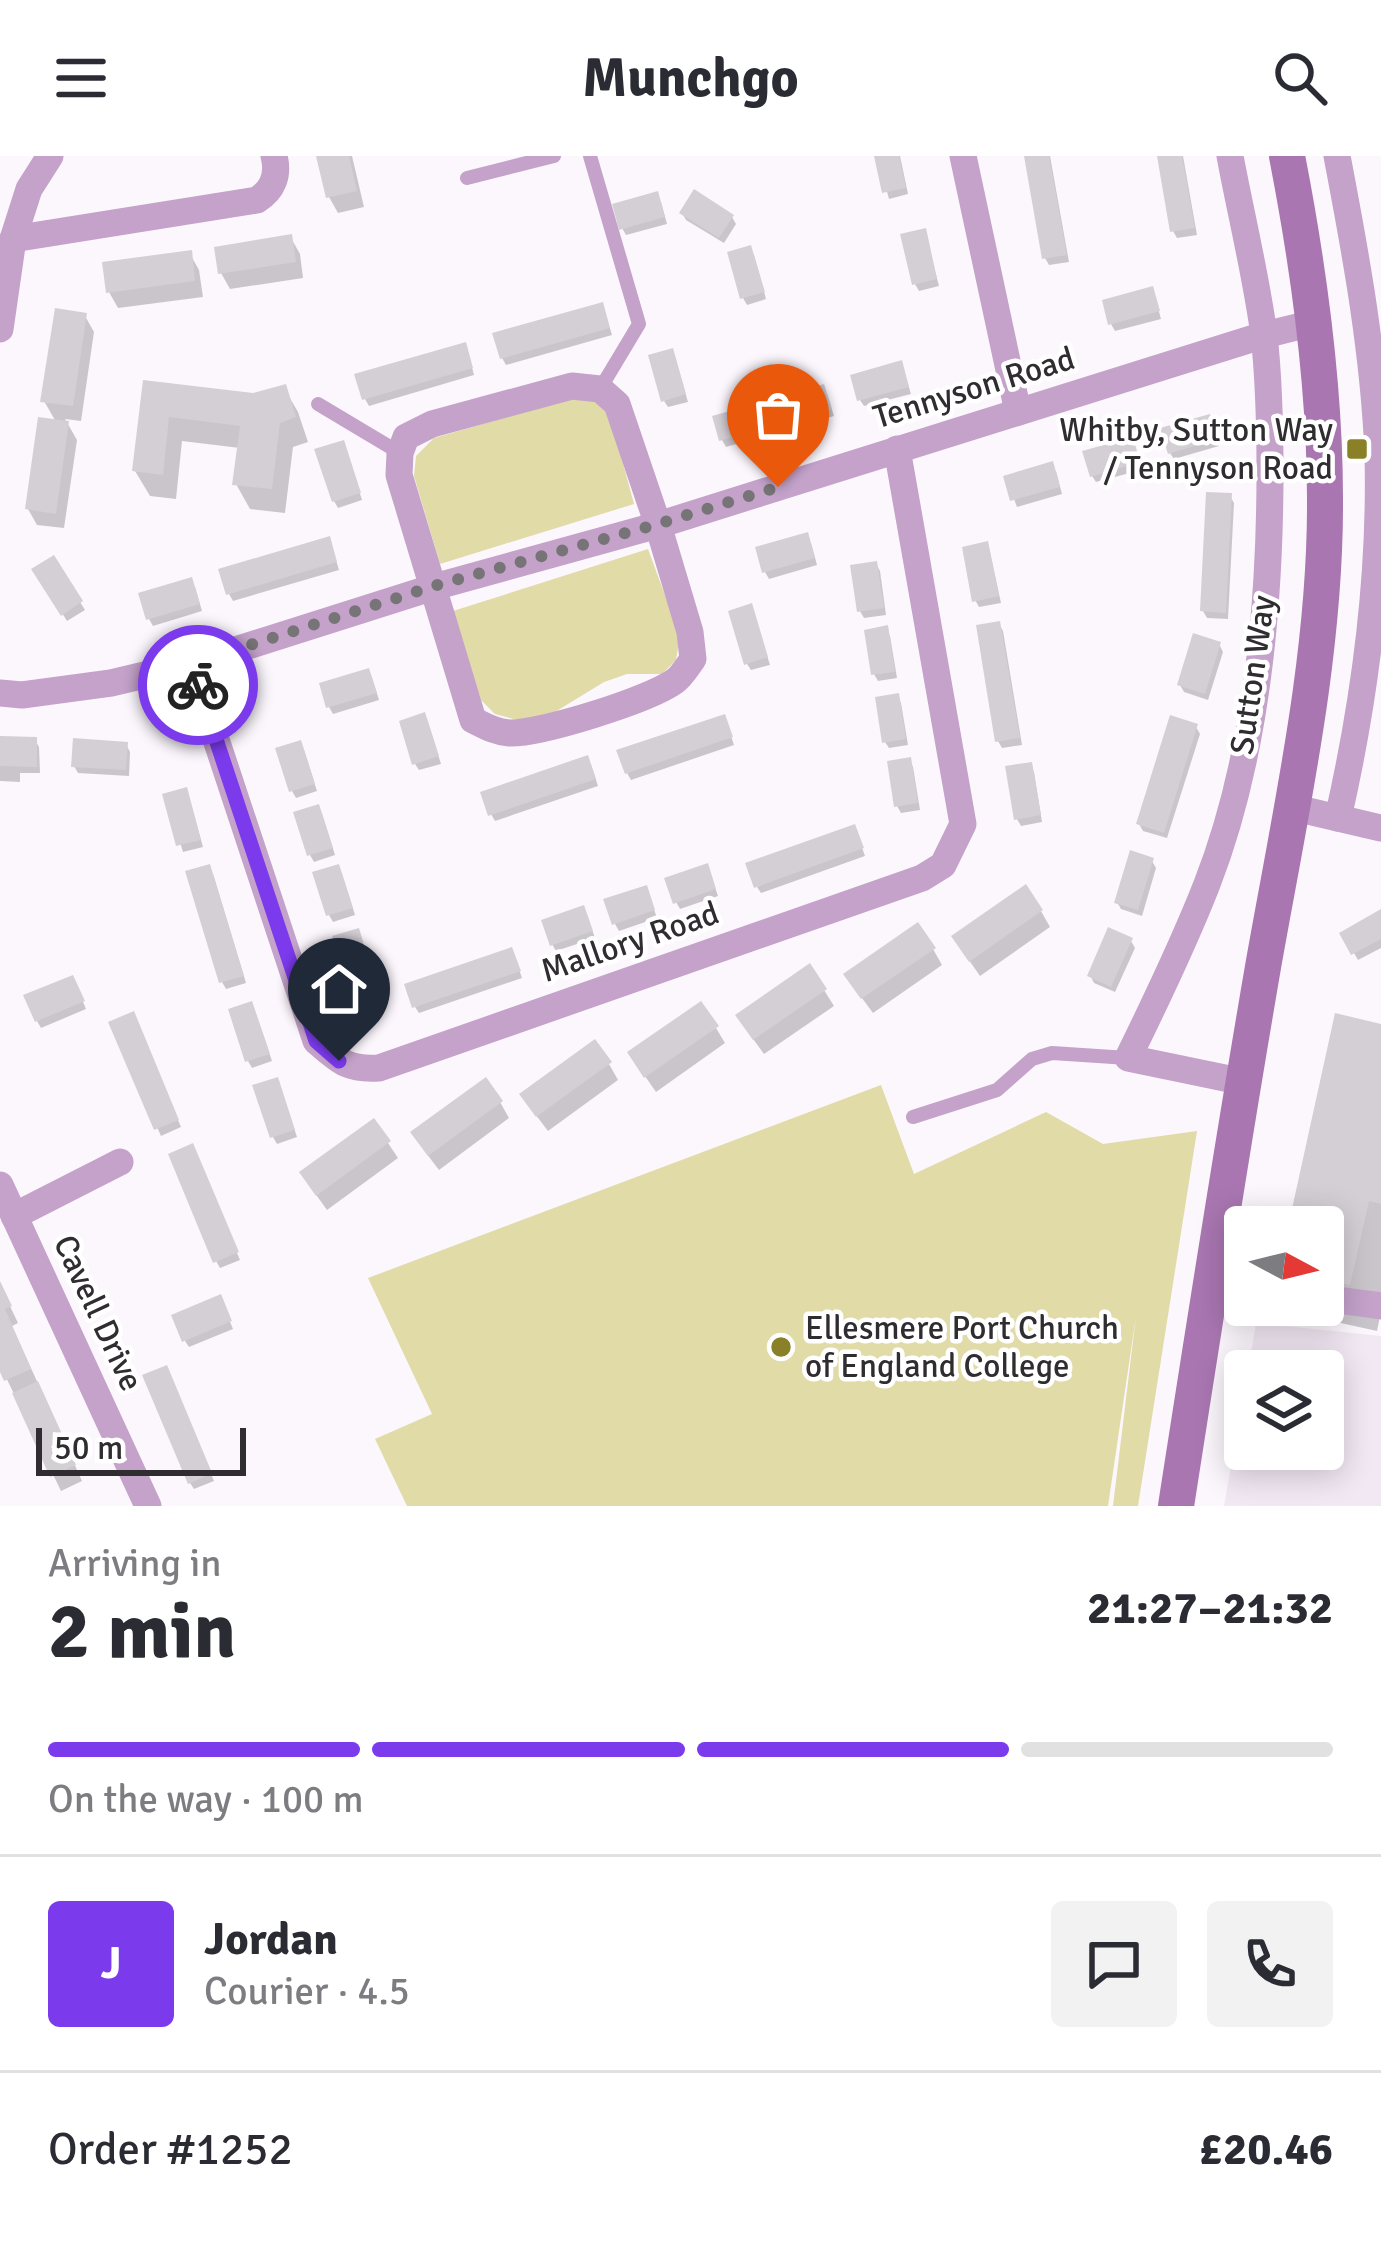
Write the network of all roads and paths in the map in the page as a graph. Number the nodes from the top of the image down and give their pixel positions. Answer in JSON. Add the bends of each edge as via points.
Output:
{"nodes":[{"id":1,"x":50,"y":156,"type":"edge"},
{"id":2,"x":274,"y":156,"type":"edge"},
{"id":3,"x":554,"y":156,"type":"edge"},
{"id":4,"x":590,"y":156,"type":"edge"},
{"id":5,"x":963,"y":156,"type":"edge"},
{"id":6,"x":1230,"y":156,"type":"edge"},
{"id":7,"x":1287,"y":156,"type":"edge"},
{"id":8,"x":1337,"y":156,"type":"edge"},
{"id":9,"x":467,"y":178,"type":"dead end"},
{"id":10,"x":13,"y":239,"type":"junction"},
{"id":11,"x":1372,"y":287,"type":"edge"},
{"id":12,"x":1312,"y":323,"type":"junction"},
{"id":13,"x":0,"y":329,"type":"edge"},
{"id":14,"x":1264,"y":335,"type":"junction"},
{"id":15,"x":600,"y":388,"type":"junction"},
{"id":16,"x":318,"y":404,"type":"dead end"},
{"id":17,"x":1018,"y":412,"type":"junction"},
{"id":18,"x":897,"y":449,"type":"junction"},
{"id":19,"x":400,"y":453,"type":"junction"},
{"id":20,"x":658,"y":524,"type":"junction"},
{"id":21,"x":434,"y":586,"type":"junction"},
{"id":22,"x":191,"y":664,"type":"junction"},
{"id":23,"x":0,"y":693,"type":"edge"},
{"id":24,"x":1291,"y":807,"type":"junction"},
{"id":25,"x":1339,"y":818,"type":"junction"},
{"id":26,"x":1381,"y":828,"type":"edge"},
{"id":27,"x":1129,"y":1058,"type":"junction"},
{"id":28,"x":1244,"y":1082,"type":"junction"},
{"id":29,"x":913,"y":1117,"type":"dead end"},
{"id":30,"x":120,"y":1162,"type":"dead end"},
{"id":31,"x":0,"y":1185,"type":"edge"},
{"id":32,"x":1234,"y":1206,"type":"edge"},
{"id":33,"x":14,"y":1216,"type":"junction"},
{"id":34,"x":1224,"y":1300,"type":"edge"},
{"id":35,"x":1344,"y":1301,"type":"edge"},
{"id":36,"x":1381,"y":1306,"type":"edge"},
{"id":37,"x":148,"y":1506,"type":"edge"},
{"id":38,"x":1176,"y":1506,"type":"edge"}],
"edges":[{"from":1,"to":10,"type":"street"},
{"from":2,"to":10,"type":"street","via":[[275,179],[256,200]]},
{"from":3,"to":9,"type":"lane"},
{"from":4,"to":15,"type":"lane","via":[[638,324]]},
{"from":5,"to":17,"type":"street"},
{"from":6,"to":14,"type":"street","name":"Sutton Way"},
{"from":7,"to":12,"type":"main road","name":"Sutton Way"},
{"from":8,"to":11,"type":"street"},
{"from":10,"to":13,"type":"street"},
{"from":11,"to":25,"type":"street","via":[[1377,557]]},
{"from":12,"to":14,"type":"street","name":"Tennyson Road"},
{"from":12,"to":24,"type":"main road","name":"Sutton Way","via":[[1325,502]]},
{"from":14,"to":17,"type":"street","name":"Tennyson Road"},
{"from":14,"to":27,"type":"street","name":"Sutton Way","via":[[1270,538],[1248,733],[1208,881]]},
{"from":15,"to":19,"type":"street","via":[[572,386],[432,424],[406,437]]},
{"from":15,"to":20,"type":"street","via":[[617,404]]},
{"from":16,"to":19,"type":"lane"},
{"from":17,"to":18,"type":"street","name":"Tennyson Road"},
{"from":18,"to":20,"type":"street","name":"Tennyson Road"},
{"from":18,"to":22,"type":"street","name":"Mallory Road","via":[[963,824],[943,865],[379,1068],[358,1070],[316,1041]]},
{"from":19,"to":21,"type":"street","via":[[399,475]]},
{"from":20,"to":21,"type":"street","name":"Tennyson Road"},
{"from":20,"to":21,"type":"street","via":[[693,659],[648,696],[569,721],[514,734],[473,720]]},
{"from":21,"to":22,"type":"street","name":"Tennyson Road"},
{"from":22,"to":23,"type":"street","name":"Tennyson Road","via":[[110,683]]},
{"from":24,"to":25,"type":"street"},
{"from":24,"to":28,"type":"main road","name":"Sutton Way"},
{"from":25,"to":26,"type":"street"},
{"from":27,"to":28,"type":"street"},
{"from":27,"to":29,"type":"lane","via":[[1052,1053],[1032,1059],[997,1090]]},
{"from":28,"to":32,"type":"main road","name":"Sutton Way"},
{"from":30,"to":33,"type":"street","name":"Cavell Drive"},
{"from":31,"to":33,"type":"street","name":"Cavell Drive"},
{"from":33,"to":37,"type":"street","name":"Cavell Drive"},
{"from":34,"to":38,"type":"main road","name":"Sutton Way"},
{"from":35,"to":36,"type":"street"}]}
